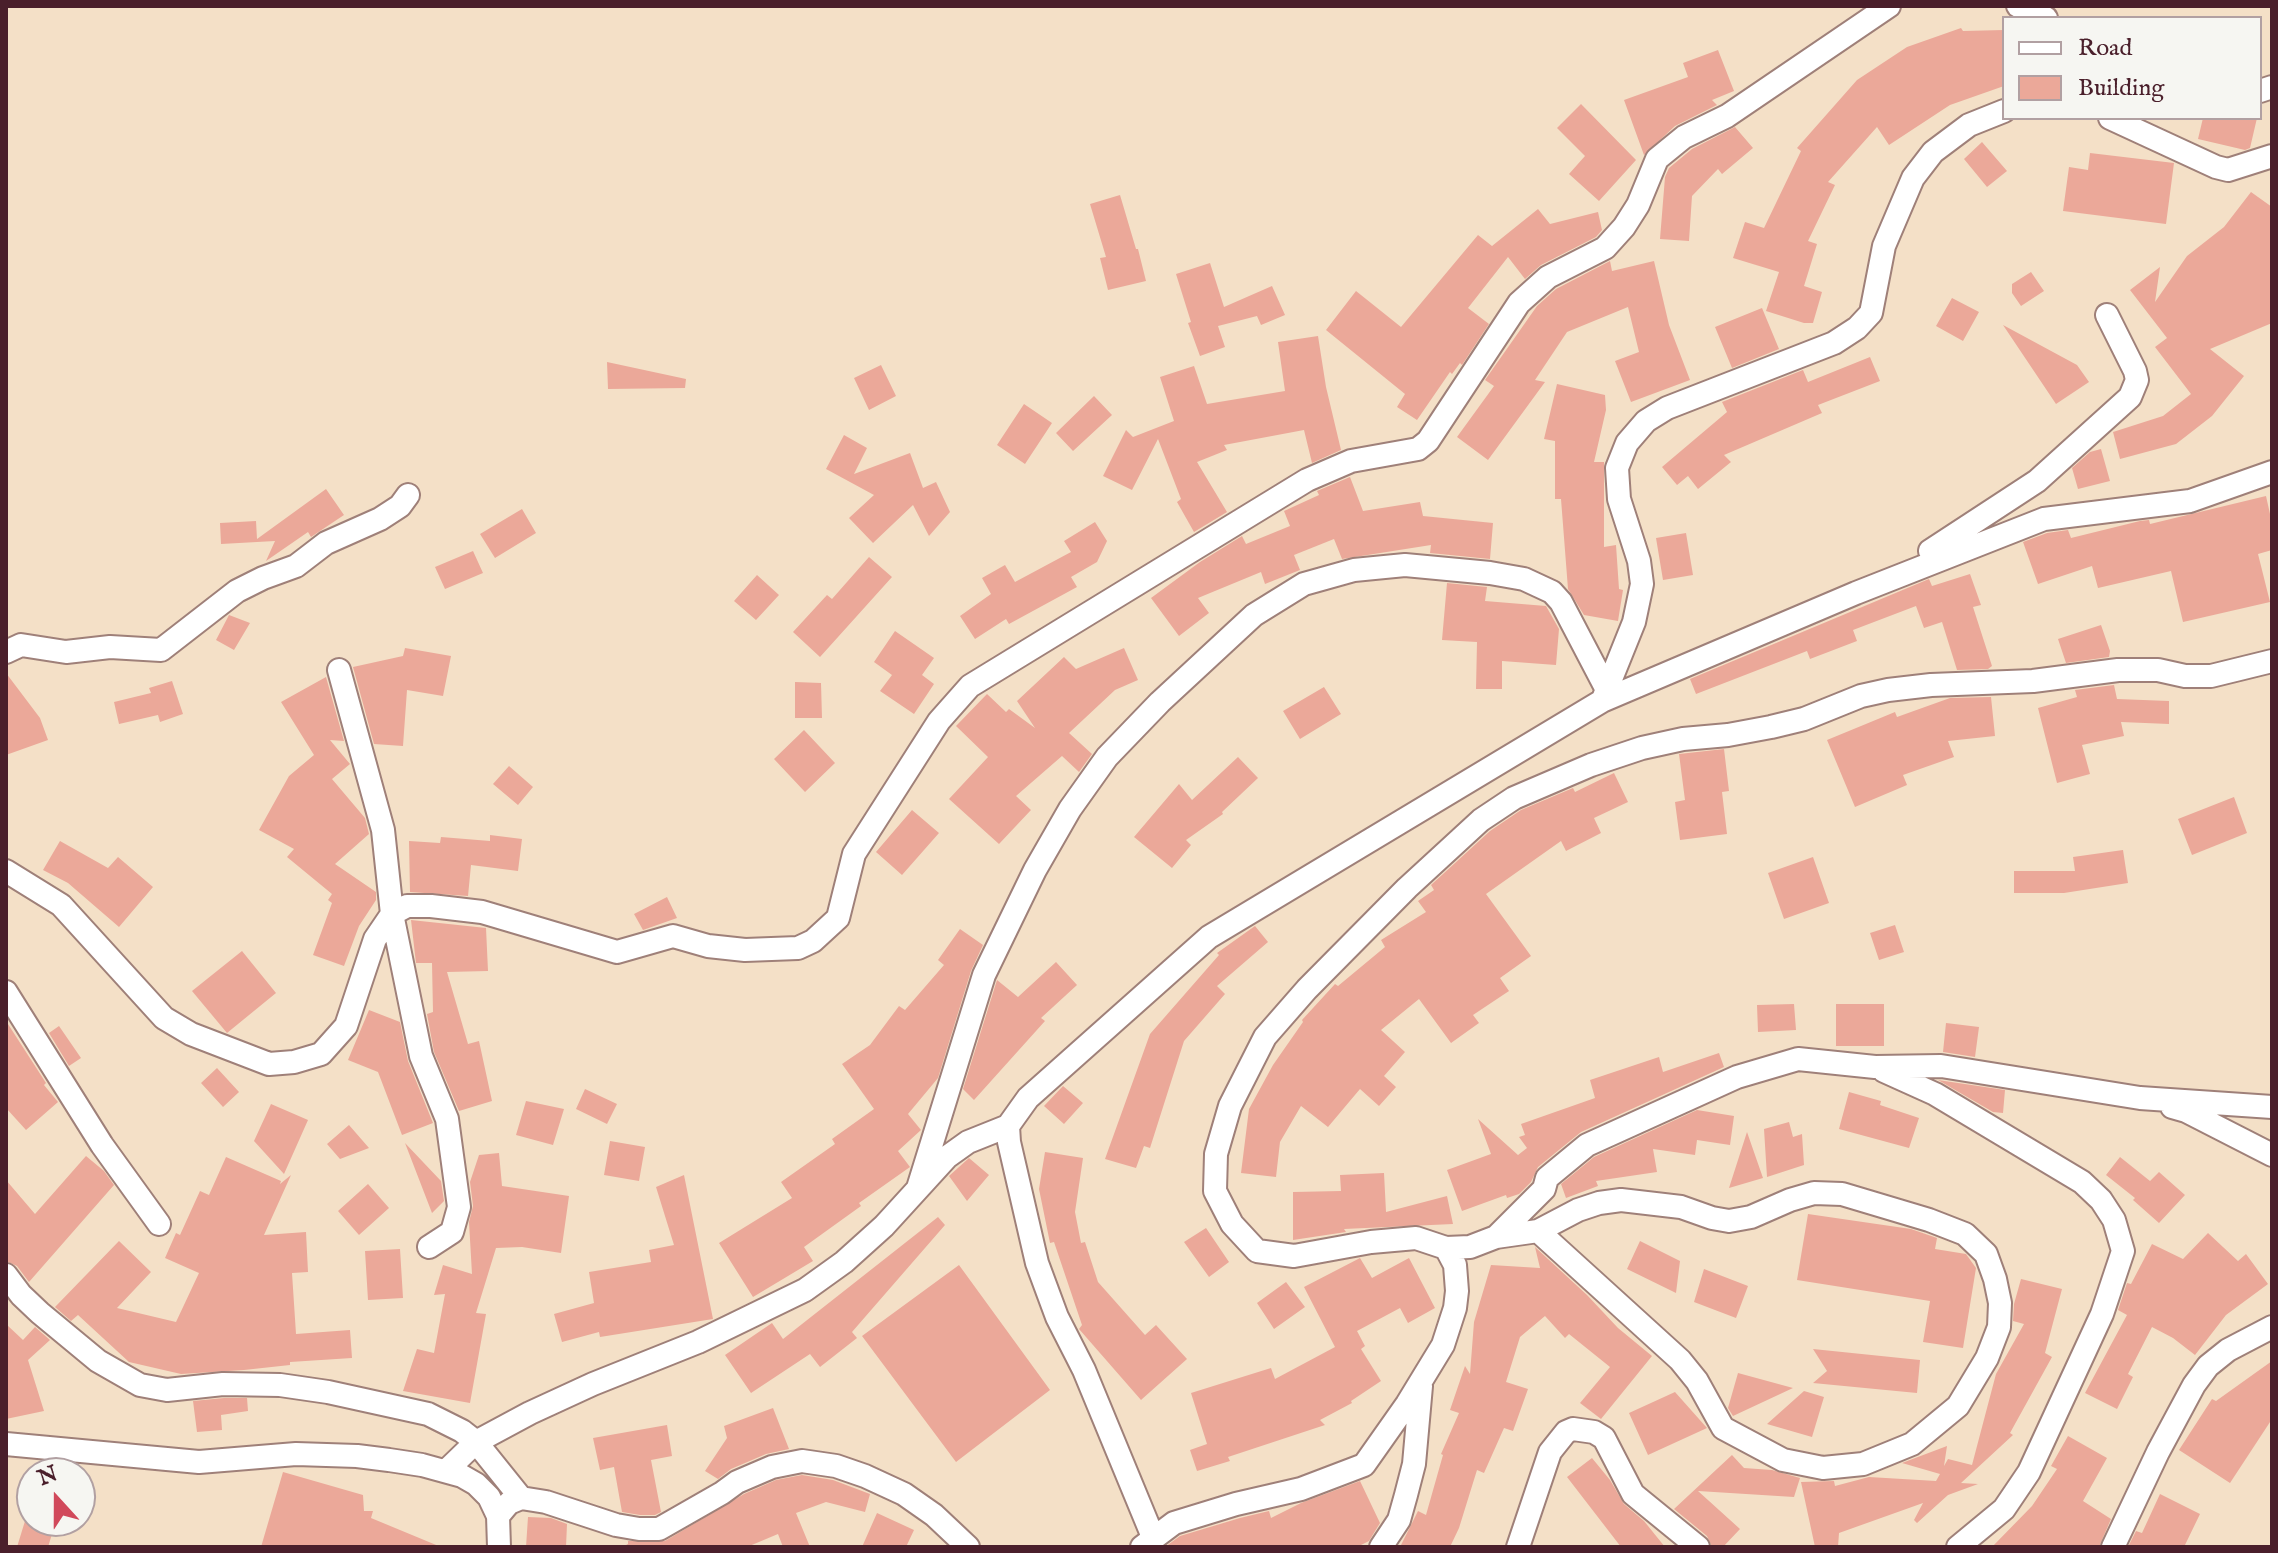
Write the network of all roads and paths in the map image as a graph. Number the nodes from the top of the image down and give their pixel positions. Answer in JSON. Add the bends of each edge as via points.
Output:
{"nodes":[{"id":1,"x":1889,"y":6,"type":"edge"},
{"id":2,"x":2018,"y":6,"type":"edge"},
{"id":3,"x":2041,"y":16,"type":"edge"},
{"id":4,"x":2002,"y":112,"type":"edge"},
{"id":5,"x":2114,"y":120,"type":"edge"},
{"id":6,"x":2272,"y":156,"type":"edge"},
{"id":7,"x":2107,"y":315,"type":"dead end"},
{"id":8,"x":2272,"y":472,"type":"edge"},
{"id":9,"x":408,"y":495,"type":"dead end"},
{"id":10,"x":1856,"y":593,"type":"junction"},
{"id":11,"x":6,"y":652,"type":"edge"},
{"id":12,"x":2272,"y":661,"type":"edge"},
{"id":13,"x":339,"y":670,"type":"dead end"},
{"id":14,"x":1604,"y":695,"type":"junction"},
{"id":15,"x":6,"y":871,"type":"edge"},
{"id":16,"x":392,"y":914,"type":"junction"},
{"id":17,"x":6,"y":992,"type":"edge"},
{"id":18,"x":1875,"y":1067,"type":"junction"},
{"id":19,"x":2140,"y":1098,"type":"junction"},
{"id":20,"x":2272,"y":1107,"type":"edge"},
{"id":21,"x":1008,"y":1126,"type":"junction"},
{"id":22,"x":2272,"y":1155,"type":"edge"},
{"id":23,"x":918,"y":1188,"type":"junction"},
{"id":24,"x":159,"y":1224,"type":"dead end"},
{"id":25,"x":1538,"y":1231,"type":"junction"},
{"id":26,"x":1496,"y":1237,"type":"junction"},
{"id":27,"x":429,"y":1247,"type":"dead end"},
{"id":28,"x":1446,"y":1248,"type":"junction"},
{"id":29,"x":6,"y":1275,"type":"edge"},
{"id":30,"x":2272,"y":1327,"type":"edge"},
{"id":31,"x":1421,"y":1381,"type":"junction"},
{"id":32,"x":476,"y":1442,"type":"junction"},
{"id":33,"x":6,"y":1444,"type":"edge"},
{"id":34,"x":447,"y":1470,"type":"junction"},
{"id":35,"x":521,"y":1498,"type":"junction"},
{"id":36,"x":498,"y":1516,"type":"junction"},
{"id":37,"x":1148,"y":1542,"type":"edge"},
{"id":38,"x":499,"y":1547,"type":"edge"},
{"id":39,"x":968,"y":1547,"type":"edge"},
{"id":40,"x":1381,"y":1547,"type":"edge"},
{"id":41,"x":1518,"y":1547,"type":"edge"},
{"id":42,"x":1698,"y":1547,"type":"edge"},
{"id":43,"x":1958,"y":1547,"type":"edge"},
{"id":44,"x":2113,"y":1547,"type":"edge"}],
"edges":[{"from":1,"to":16,"type":"street","via":[[1657,159],[1624,227],[1605,248],[1548,277],[1519,303],[1418,449],[1351,461],[1307,480],[970,686],[939,721],[854,854],[838,918],[813,941],[798,948],[745,950],[673,936],[617,952],[482,912],[407,906]]},
{"from":2,"to":3,"type":"street"},
{"from":4,"to":14,"type":"street","via":[[1969,125],[1933,152],[1913,178],[1884,246],[1871,313],[1857,328],[1834,343],[1667,408],[1646,421],[1627,443],[1617,468],[1619,499],[1642,584],[1634,622]]},
{"from":5,"to":6,"type":"street","via":[[2228,170]]},
{"from":7,"to":10,"type":"street","via":[[2135,371],[2130,397],[2013,498]]},
{"from":8,"to":10,"type":"street","via":[[2190,501],[2044,519]]},
{"from":9,"to":11,"type":"street","via":[[380,519],[326,543],[296,566],[237,591],[161,650],[110,647],[66,652],[21,645]]},
{"from":10,"to":14,"type":"street"},
{"from":12,"to":28,"type":"street","via":[[2211,676],[2118,670],[1888,690],[1804,719],[1642,748],[1514,798],[1481,820],[1396,899],[1265,1037],[1230,1106],[1216,1154],[1215,1191],[1232,1224],[1257,1251],[1294,1256],[1416,1238]]},
{"from":13,"to":16,"type":"street","via":[[383,830]]},
{"from":14,"to":21,"type":"street","via":[[1209,937],[1028,1098]]},
{"from":14,"to":23,"type":"street","via":[[1561,602],[1524,579],[1405,565],[1354,570],[1304,584],[1254,615],[1107,757],[1056,833],[984,975]]},
{"from":15,"to":16,"type":"street","via":[[61,905],[164,1018],[269,1064],[321,1054],[346,1026],[375,939]]},
{"from":16,"to":27,"type":"street","via":[[421,1056],[447,1119],[459,1207],[452,1232]]},
{"from":17,"to":24,"type":"street","via":[[102,1145]]},
{"from":18,"to":19,"type":"street","via":[[1941,1066]]},
{"from":18,"to":26,"type":"street","via":[[1798,1059],[1737,1077],[1659,1111],[1587,1145],[1559,1166],[1544,1189]]},
{"from":18,"to":43,"type":"street","via":[[1935,1094],[2082,1182],[2114,1220],[2123,1251],[2102,1314],[2029,1472],[2004,1509]]},
{"from":19,"to":20,"type":"street"},
{"from":19,"to":22,"type":"street","via":[[2186,1111]]},
{"from":21,"to":23,"type":"street","via":[[968,1142]]},
{"from":21,"to":37,"type":"street","via":[[1037,1263],[1084,1370]]},
{"from":23,"to":32,"type":"street","via":[[884,1226],[805,1290]]},
{"from":25,"to":25,"type":"street","via":[[1578,1210],[1621,1200],[1681,1207],[1729,1221],[1814,1193],[1842,1194],[1965,1234],[1986,1254],[2000,1303],[1999,1327],[1958,1406],[1912,1444],[1863,1464],[1823,1468],[1783,1460],[1723,1428],[1680,1360]]},
{"from":25,"to":26,"type":"street"},
{"from":26,"to":28,"type":"street","via":[[1470,1247]]},
{"from":28,"to":31,"type":"street","via":[[1455,1265],[1455,1308],[1443,1345]]},
{"from":29,"to":32,"type":"street","via":[[21,1295],[86,1352],[140,1385],[167,1390],[251,1383],[304,1388],[428,1414]]},
{"from":30,"to":44,"type":"street","via":[[2228,1350],[2201,1375]]},
{"from":31,"to":37,"type":"street","via":[[1364,1465],[1301,1489],[1174,1523]]},
{"from":31,"to":40,"type":"street","via":[[1414,1464],[1399,1520]]},
{"from":32,"to":34,"type":"street"},
{"from":32,"to":35,"type":"street"},
{"from":33,"to":34,"type":"street","via":[[199,1462],[268,1455],[357,1456]]},
{"from":34,"to":36,"type":"street","via":[[476,1484]]},
{"from":35,"to":36,"type":"street"},
{"from":35,"to":39,"type":"street","via":[[616,1525],[659,1529],[737,1482],[802,1461],[850,1471],[904,1494]]},
{"from":36,"to":38,"type":"street"},
{"from":41,"to":42,"type":"street","via":[[1550,1452],[1573,1429],[1604,1438],[1633,1494]]}]}
